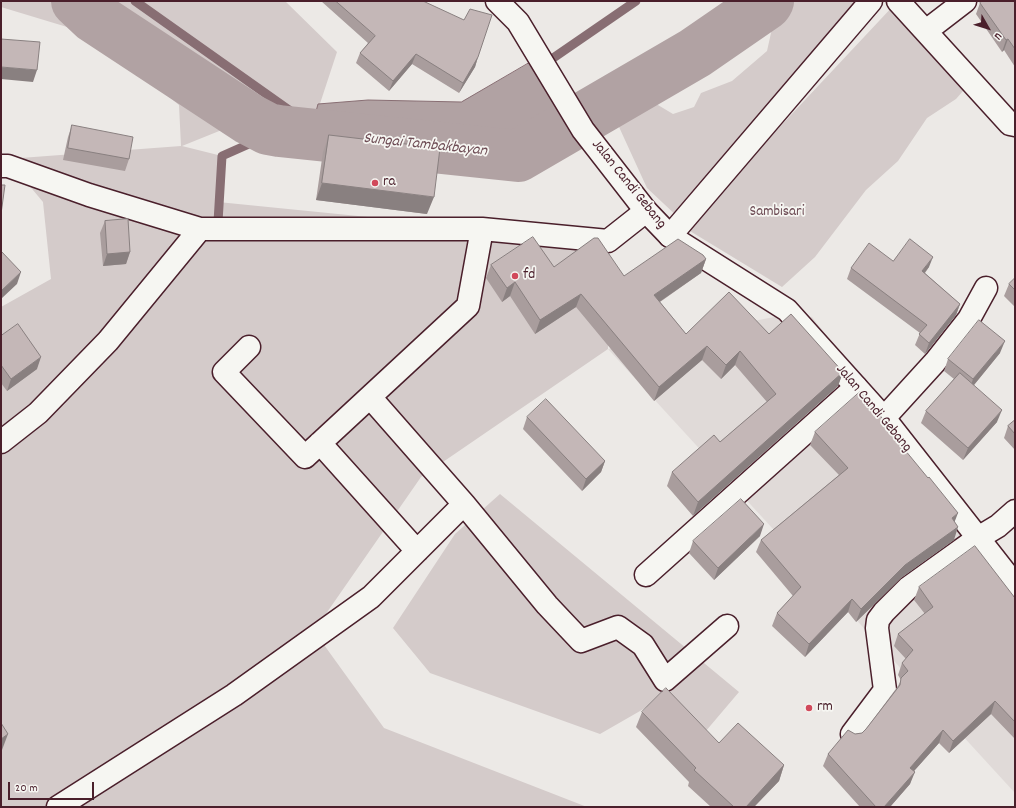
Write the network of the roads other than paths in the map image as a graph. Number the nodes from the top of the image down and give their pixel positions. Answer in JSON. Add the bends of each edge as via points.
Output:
{"nodes":[{"id":1,"x":497,"y":1,"type":"edge"},
{"id":2,"x":870,"y":1,"type":"edge"},
{"id":3,"x":898,"y":1,"type":"edge"},
{"id":4,"x":965,"y":1,"type":"edge"},
{"id":5,"x":926,"y":31,"type":"junction"},
{"id":6,"x":1015,"y":125,"type":"edge"},
{"id":7,"x":1,"y":166,"type":"edge"},
{"id":8,"x":646,"y":211,"type":"junction"},
{"id":9,"x":203,"y":229,"type":"junction"},
{"id":10,"x":482,"y":229,"type":"junction"},
{"id":11,"x":670,"y":236,"type":"junction"},
{"id":12,"x":986,"y":288,"type":"dead end"},
{"id":13,"x":249,"y":347,"type":"dead end"},
{"id":14,"x":856,"y":388,"type":"junction"},
{"id":15,"x":370,"y":397,"type":"junction"},
{"id":16,"x":884,"y":418,"type":"junction"},
{"id":17,"x":1,"y":442,"type":"edge"},
{"id":18,"x":320,"y":443,"type":"junction"},
{"id":19,"x":464,"y":504,"type":"junction"},
{"id":20,"x":1015,"y":512,"type":"edge"},
{"id":21,"x":978,"y":538,"type":"junction"},
{"id":22,"x":417,"y":551,"type":"junction"},
{"id":23,"x":646,"y":575,"type":"dead end"},
{"id":24,"x":1015,"y":586,"type":"edge"},
{"id":25,"x":727,"y":626,"type":"dead end"},
{"id":26,"x":852,"y":734,"type":"edge"},
{"id":27,"x":58,"y":807,"type":"edge"}],
"edges":[{"from":1,"to":8,"type":"street","name":"Jalan Candi Gebang","via":[[518,22],[583,130]]},
{"from":2,"to":11,"type":"street"},
{"from":3,"to":5,"type":"street"},
{"from":4,"to":5,"type":"street"},
{"from":5,"to":6,"type":"street","via":[[1010,124]]},
{"from":7,"to":9,"type":"street","via":[[8,166],[89,196]]},
{"from":8,"to":10,"type":"street","via":[[608,241]]},
{"from":8,"to":11,"type":"street","name":"Jalan Candi Gebang"},
{"from":9,"to":10,"type":"street"},
{"from":9,"to":17,"type":"street","via":[[108,341],[38,413]]},
{"from":10,"to":15,"type":"street","via":[[468,306]]},
{"from":11,"to":14,"type":"street","name":"Jalan Candi Gebang","via":[[787,310]]},
{"from":12,"to":16,"type":"street","via":[[969,319],[935,362]]},
{"from":13,"to":18,"type":"street","via":[[224,372],[305,457]]},
{"from":14,"to":16,"type":"street","name":"Jalan Candi Gebang"},
{"from":14,"to":23,"type":"street"},
{"from":15,"to":18,"type":"street"},
{"from":15,"to":19,"type":"street"},
{"from":16,"to":21,"type":"street","name":"Jalan Candi Gebang"},
{"from":18,"to":22,"type":"street"},
{"from":19,"to":22,"type":"street"},
{"from":19,"to":25,"type":"street","via":[[547,605],[581,641],[618,627],[643,645],[665,680]]},
{"from":20,"to":21,"type":"street"},
{"from":21,"to":24,"type":"street","name":"Jalan Candi Gebang"},
{"from":21,"to":26,"type":"street","via":[[908,588],[878,620],[885,690]]},
{"from":22,"to":27,"type":"street","via":[[371,596],[234,695]]}]}
